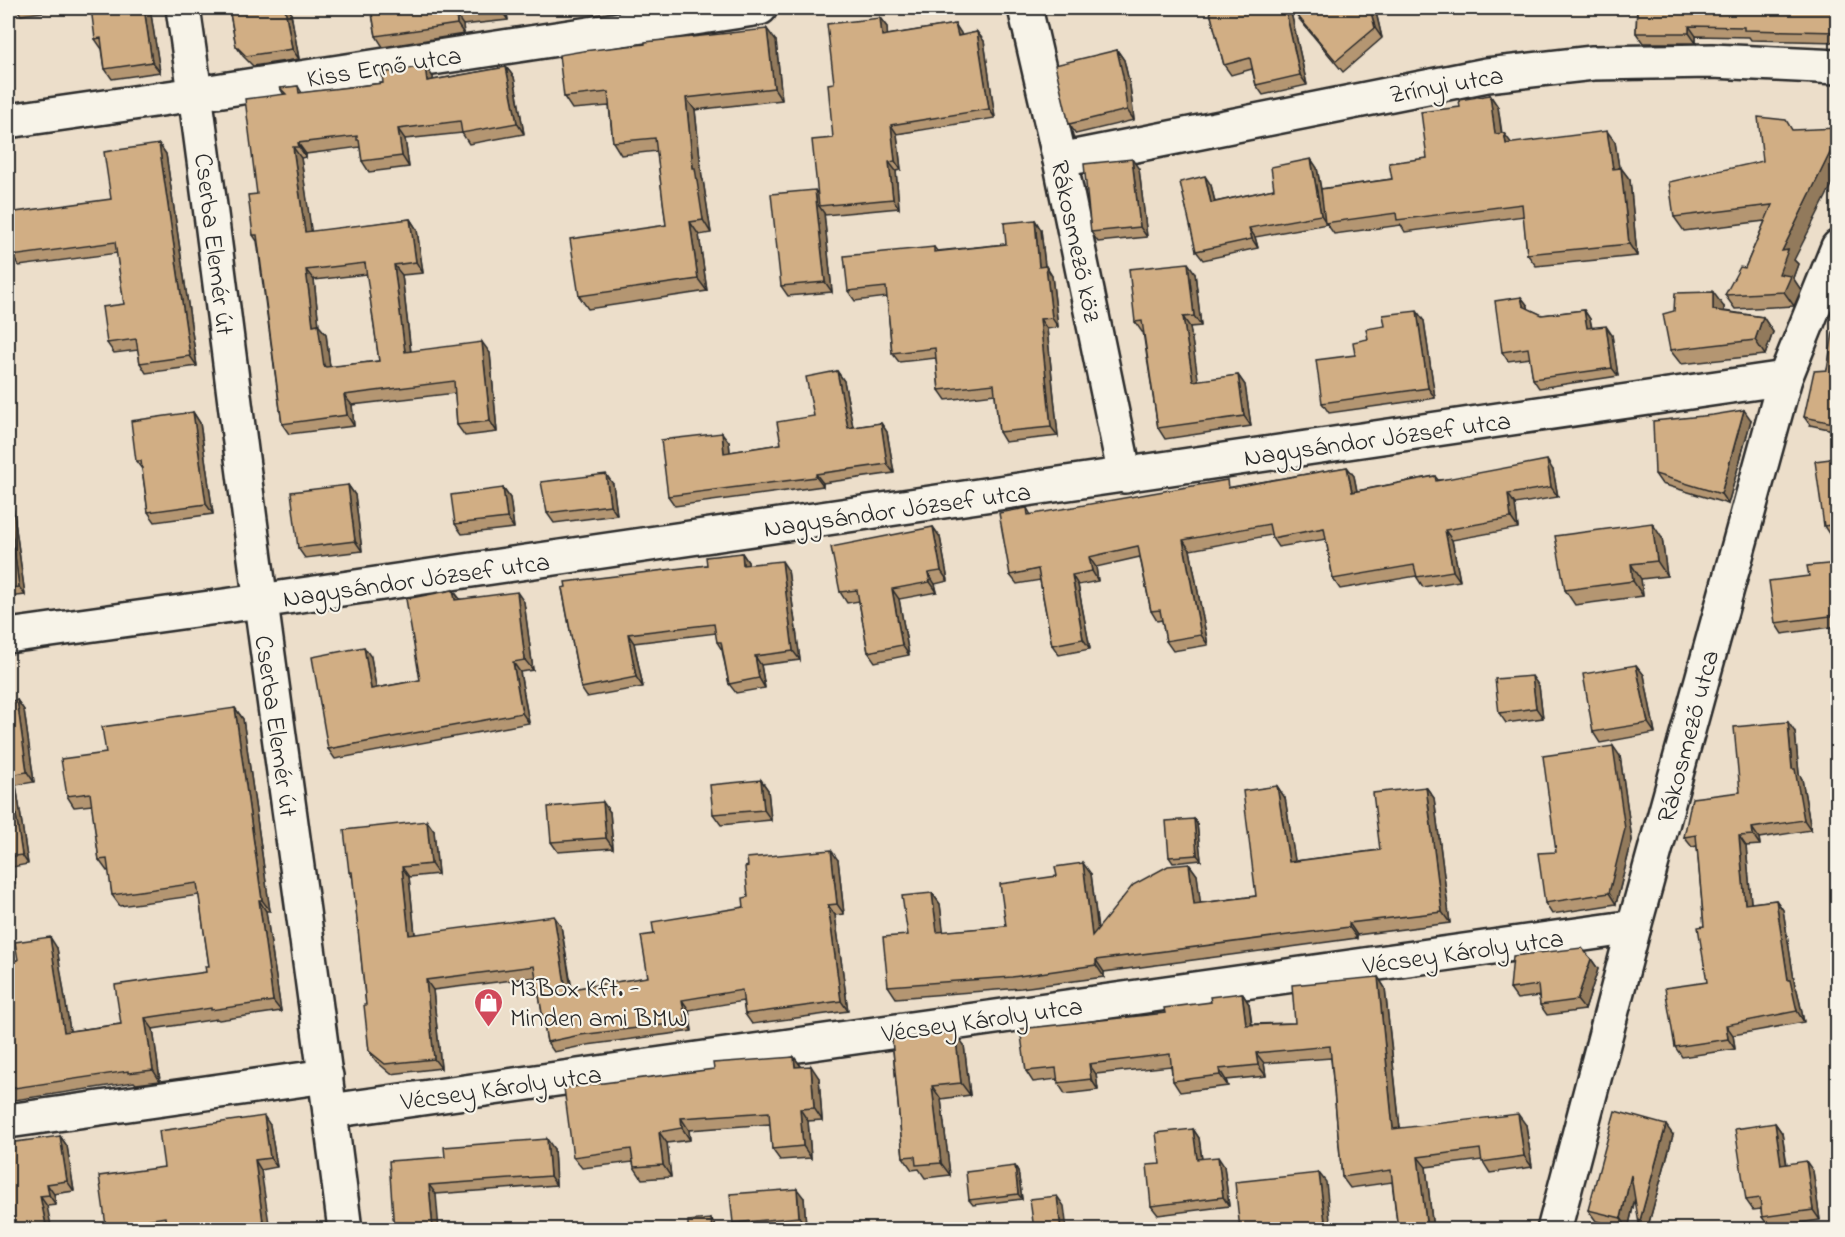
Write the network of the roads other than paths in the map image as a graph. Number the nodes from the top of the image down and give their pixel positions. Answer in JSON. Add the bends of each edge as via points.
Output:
{"nodes":[{"id":1,"x":183,"y":8,"type":"edge"},
{"id":2,"x":760,"y":8,"type":"edge"},
{"id":3,"x":1025,"y":8,"type":"edge"},
{"id":4,"x":1838,"y":67,"type":"edge"},
{"id":5,"x":196,"y":94,"type":"junction"},
{"id":6,"x":8,"y":121,"type":"edge"},
{"id":7,"x":1060,"y":160,"type":"junction"},
{"id":8,"x":1838,"y":247,"type":"edge"},
{"id":9,"x":1785,"y":378,"type":"junction"},
{"id":10,"x":1125,"y":476,"type":"junction"},
{"id":11,"x":260,"y":601,"type":"junction"},
{"id":12,"x":8,"y":636,"type":"edge"},
{"id":13,"x":1634,"y":927,"type":"junction"},
{"id":14,"x":326,"y":1076,"type":"junction"},
{"id":15,"x":330,"y":1111,"type":"junction"},
{"id":16,"x":8,"y":1121,"type":"edge"},
{"id":17,"x":345,"y":1230,"type":"edge"},
{"id":18,"x":1554,"y":1230,"type":"edge"}],
"edges":[{"from":1,"to":5,"type":"street","name":"Cserba Elemér út"},
{"from":2,"to":5,"type":"street","name":"Kiss Ernő utca"},
{"from":3,"to":7,"type":"street","name":"Rákosmező köz"},
{"from":4,"to":7,"type":"street","name":"Zrínyi utca","via":[[1712,61],[1593,63],[1487,75]]},
{"from":5,"to":6,"type":"street","name":"Kiss Ernő utca"},
{"from":5,"to":11,"type":"street","name":"Cserba Elemér út"},
{"from":7,"to":10,"type":"street","name":"Rákosmező köz"},
{"from":8,"to":9,"type":"street","name":"Rákosmező utca"},
{"from":9,"to":10,"type":"street","name":"Nagysándor József utca"},
{"from":9,"to":13,"type":"street","name":"Rákosmező utca"},
{"from":10,"to":11,"type":"street","name":"Nagysándor József utca"},
{"from":11,"to":12,"type":"street","name":"Nagysándor József utca"},
{"from":11,"to":14,"type":"street","name":"Cserba Elemér út"},
{"from":13,"to":15,"type":"street","name":"Vécsey Károly utca"},
{"from":13,"to":18,"type":"street","name":"Rákosmező utca"},
{"from":14,"to":15,"type":"street","name":"Cserba Elemér út"},
{"from":14,"to":16,"type":"street"},
{"from":15,"to":17,"type":"street","name":"Cserba Elemér út"}]}
